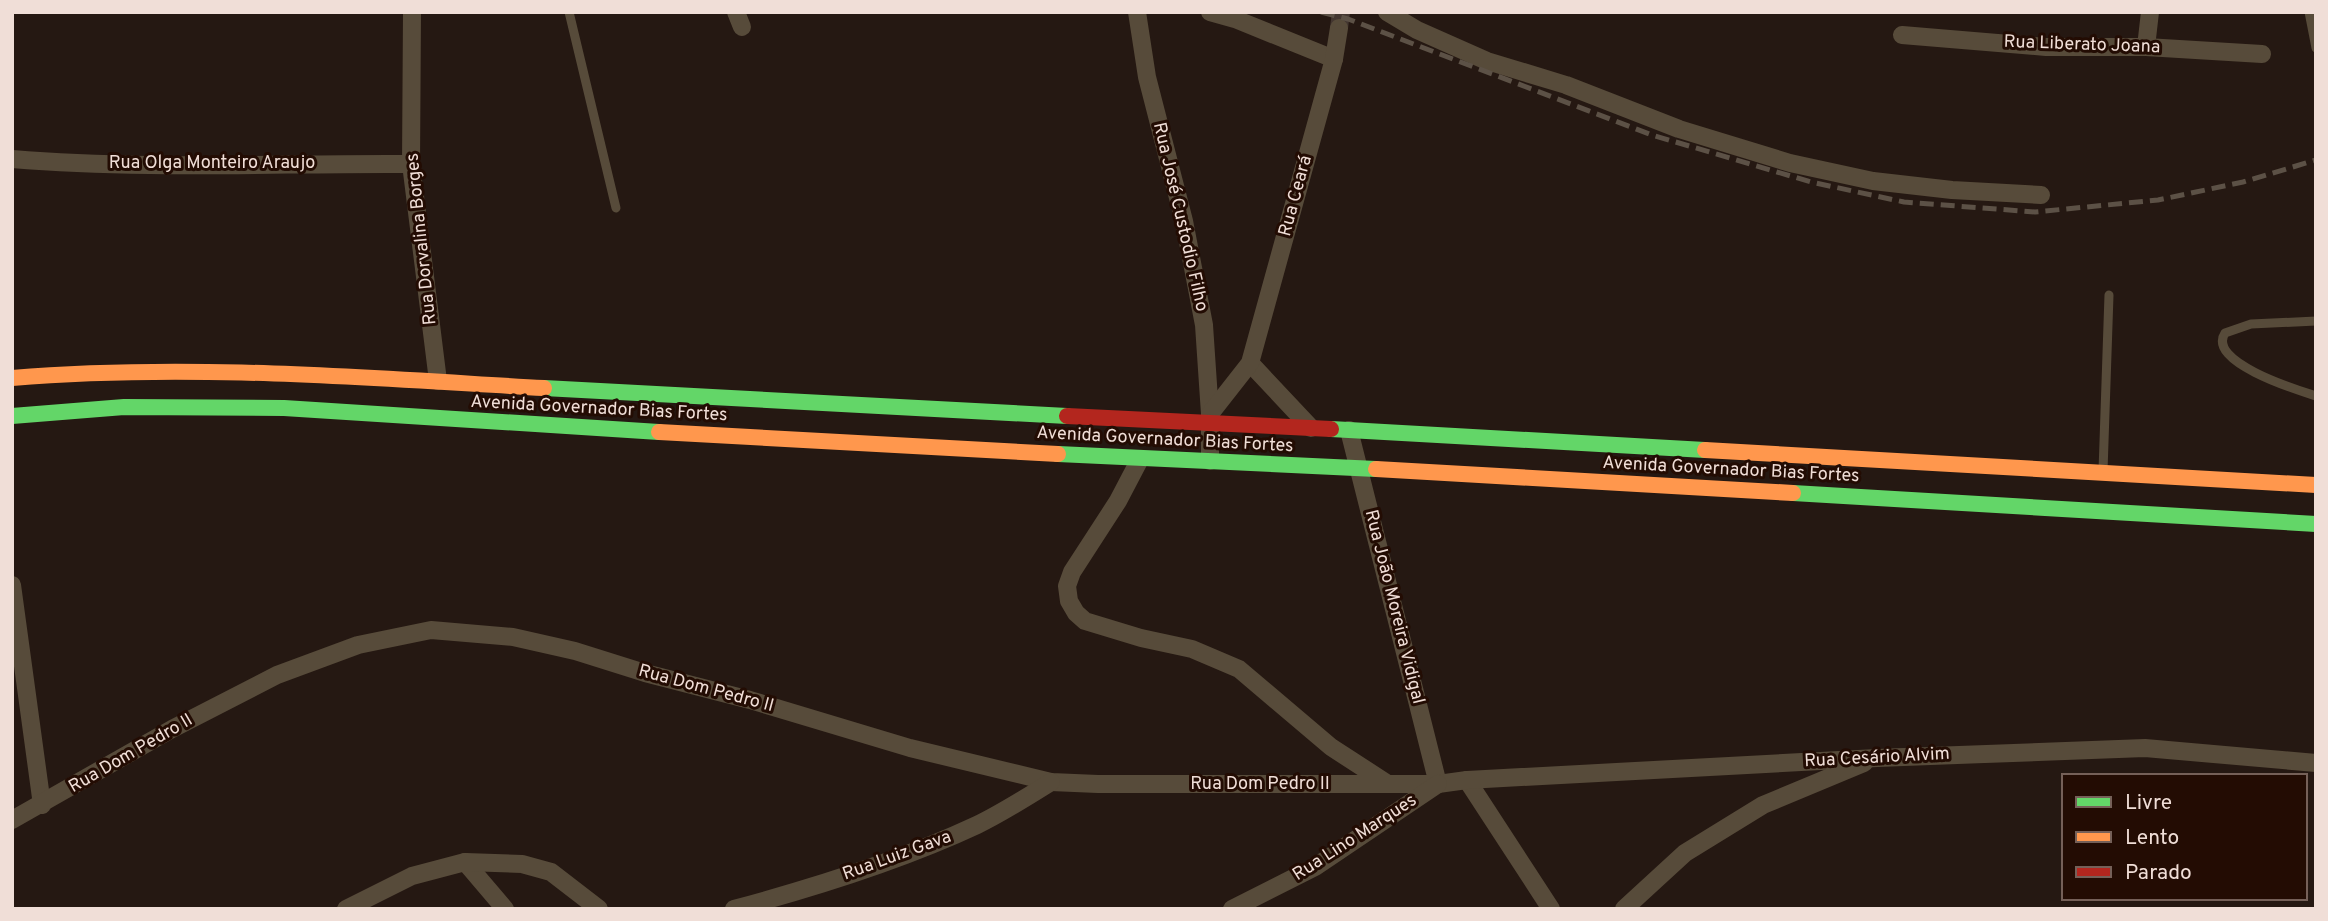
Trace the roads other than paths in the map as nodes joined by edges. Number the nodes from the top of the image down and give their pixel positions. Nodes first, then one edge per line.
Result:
1 (412, 12) edge
2 (569, 12) edge
3 (1137, 12) edge
4 (1210, 12) edge
5 (1387, 12) edge
6 (2150, 12) edge
7 (2309, 12) edge
8 (1339, 29) tunnel mouth
9 (1902, 36) dead end
10 (2146, 47) junction
11 (2316, 48) edge
12 (2262, 54) dead end
13 (1334, 60) junction
14 (12, 159) edge
15 (411, 164) junction
16 (2040, 195) dead end
17 (616, 208) dead end
18 (2109, 295) dead end
19 (2316, 321) edge
20 (1250, 363) junction
21 (12, 378) edge
22 (438, 381) junction
23 (2316, 396) edge
24 (490, 404) junction
25 (12, 416) edge
26 (1210, 419) junction
27 (916, 427) junction
28 (1311, 428) junction
29 (1349, 430) junction
30 (1139, 459) junction
31 (1210, 461) junction
32 (1359, 468) junction
33 (2103, 473) junction
34 (1793, 474) junction
35 (2316, 485) edge
36 (2084, 490) junction
37 (2316, 524) edge
38 (12, 585) edge
39 (15, 625) edge
40 (1877, 758) junction
41 (2316, 763) edge
42 (1467, 780) junction
43 (1051, 782) junction
44 (1388, 784) junction
45 (1438, 784) junction
46 (42, 805) junction
47 (12, 820) edge
48 (464, 862) junction
49 (346, 909) edge
50 (505, 909) edge
51 (600, 909) edge
52 (734, 909) edge
53 (1232, 909) edge
54 (1551, 909) edge
55 (1624, 909) edge

1 - 15 street, Rua Dorvalina Borges
2 - 17 lane
3 - 26 street, Rua José Custodio Filho
4 - 13 street
5 - 16 street
6 - 10 street
7 - 11 lane
8 - 13 street, Rua Ceará
9 - 10 street, Rua Liberato Joana
10 - 12 street, Rua Liberato Joana
13 - 20 street, Rua Ceará
14 - 15 street, Rua Olga Monteiro Araujo
15 - 22 street, Rua Dorvalina Borges
18 - 33 lane
19 - 23 lane
20 - 26 street, Rua Ceará
20 - 28 street
21 - 22 main road, Avenida Governador Bias Fortes
22 - 24 main road, Avenida Governador Bias Fortes
24 - 25 main road, Avenida Governador Bias Fortes
24 - 27 main road, Avenida Governador Bias Fortes
24 - 27 main road, Avenida Governador Bias Fortes
26 - 27 main road, Avenida Governador Bias Fortes
26 - 28 main road, Avenida Governador Bias Fortes
26 - 31 street
27 - 30 main road, Avenida Governador Bias Fortes
28 - 29 main road, Avenida Governador Bias Fortes
29 - 32 street, Rua João Moreira Vidigal
29 - 34 main road, Avenida Governador Bias Fortes
30 - 31 main road, Avenida Governador Bias Fortes
30 - 44 street
31 - 32 main road, Avenida Governador Bias Fortes
32 - 34 main road, Avenida Governador Bias Fortes
32 - 45 street, Rua João Moreira Vidigal
33 - 35 main road, Avenida Governador Bias Fortes
33 - 36 main road, Avenida Governador Bias Fortes
34 - 36 main road, Avenida Governador Bias Fortes
34 - 36 main road, Avenida Governador Bias Fortes
36 - 37 main road, Avenida Governador Bias Fortes
38 - 39 street
39 - 46 street
40 - 41 street, Rua Cesário Alvim
40 - 42 street, Rua Cesário Alvim
40 - 55 street
42 - 45 street, Rua Cesário Alvim
42 - 54 street
43 - 44 street, Rua Dom Pedro II
43 - 46 street, Rua Dom Pedro II
43 - 52 street, Rua Luiz Gava
44 - 45 street, Rua Dom Pedro II
45 - 53 street, Rua Lino Marques
46 - 47 street, Rua Dom Pedro II
48 - 49 street
48 - 50 street
48 - 51 street

